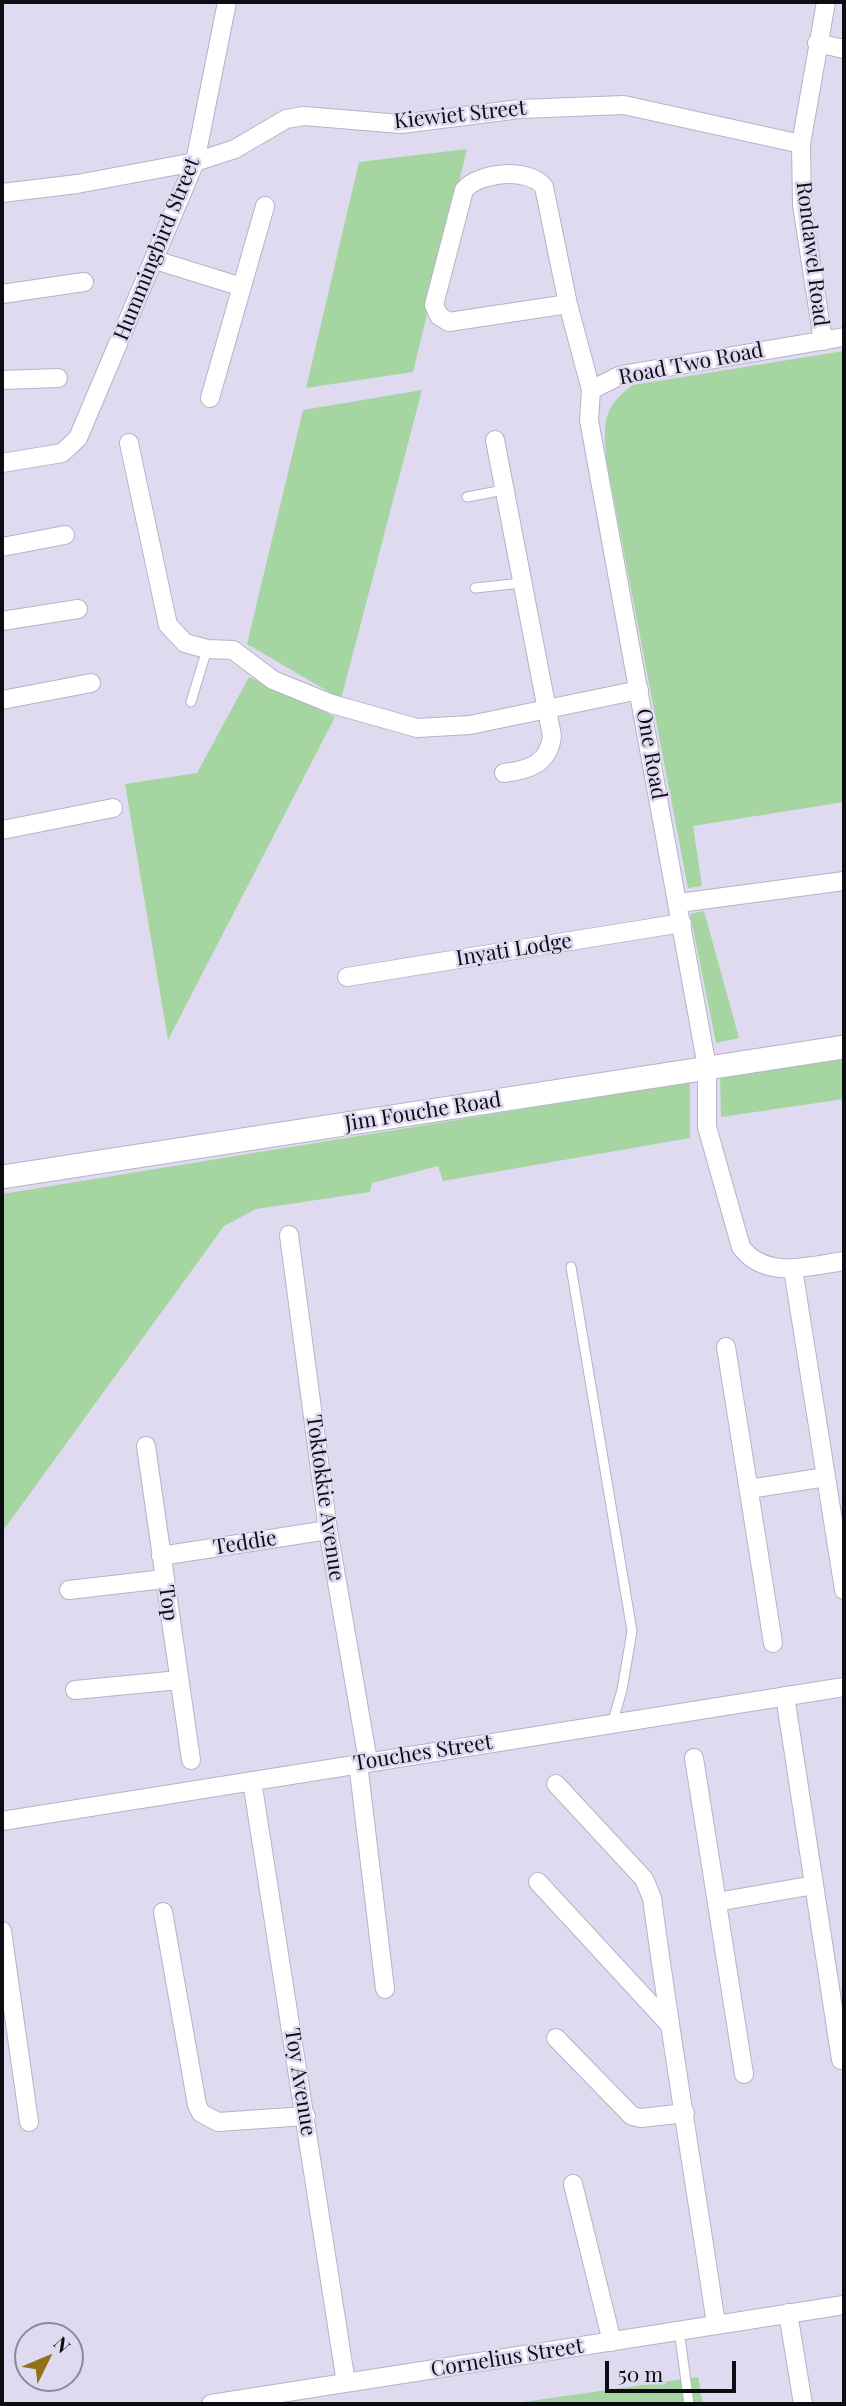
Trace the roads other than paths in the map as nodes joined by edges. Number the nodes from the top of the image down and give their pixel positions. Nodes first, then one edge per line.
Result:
1 (227, 2) edge
2 (826, 2) edge
3 (817, 43) junction
4 (844, 49) edge
5 (801, 144) junction
6 (195, 162) junction
7 (2, 193) edge
8 (265, 206) dead end
9 (155, 260) junction
10 (84, 282) dead end
11 (242, 287) junction
12 (2, 293) edge
13 (568, 304) junction
14 (844, 337) edge
15 (823, 341) junction
16 (58, 378) dead end
17 (2, 380) edge
18 (591, 390) junction
19 (210, 398) dead end
20 (495, 440) dead end
21 (592, 441) joint
22 (129, 443) dead end
23 (2, 463) edge
24 (504, 490) junction
25 (467, 496) dead end
26 (65, 535) dead end
27 (2, 547) edge
28 (522, 583) junction
29 (475, 588) dead end
30 (78, 609) dead end
31 (2, 621) edge
32 (207, 649) junction
33 (91, 683) dead end
34 (639, 690) junction
35 (2, 699) edge
36 (191, 702) dead end
37 (545, 710) junction
38 (504, 773) dead end
39 (113, 808) dead end
40 (2, 830) edge
41 (844, 881) edge
42 (679, 903) junction
43 (682, 923) junction
44 (347, 977) dead end
45 (844, 1047) edge
46 (707, 1067) junction
47 (2, 1177) edge
48 (289, 1235) dead end
49 (844, 1261) edge
50 (571, 1267) dead end
51 (793, 1269) junction
52 (726, 1347) dead end
53 (146, 1446) dead end
54 (826, 1477) junction
55 (749, 1489) junction
56 (328, 1530) junction
57 (161, 1556) junction
58 (164, 1579) junction
59 (69, 1590) dead end
60 (844, 1590) edge
61 (774, 1643) dead end
62 (179, 1680) junction
63 (844, 1687) edge
64 (75, 1690) dead end
65 (785, 1696) junction
66 (612, 1724) junction
67 (694, 1758) dead end
68 (191, 1760) dead end
69 (363, 1762) junction
70 (252, 1781) junction
71 (556, 1784) dead end
72 (2, 1822) edge
73 (538, 1882) dead end
74 (814, 1885) junction
75 (717, 1902) junction
76 (163, 1912) dead end
77 (2, 1931) edge
78 (385, 1989) dead end
79 (668, 2023) junction
80 (556, 2038) dead end
81 (10, 2056) edge
82 (841, 2060) dead end
83 (744, 2074) dead end
84 (685, 2113) junction
85 (306, 2116) junction
86 (29, 2122) dead end
87 (573, 2184) dead end
88 (844, 2305) edge
89 (788, 2314) junction
90 (716, 2324) junction
91 (679, 2330) junction
92 (612, 2342) junction
93 (346, 2383) junction
94 (211, 2404) edge
95 (690, 2404) edge
96 (803, 2404) edge

1 - 6 street, Hummingbird Street
2 - 3 street, Rondawel Road
3 - 4 street
3 - 5 street, Rondawel Road
5 - 6 street, Kiewiet Street
5 - 15 street, Rondawel Road
6 - 7 street, Kiewiet Street
6 - 9 street, Hummingbird Street
8 - 11 street
9 - 11 street
9 - 23 street, Hummingbird Street
10 - 12 street
11 - 19 street
13 - 13 street
13 - 18 street
14 - 15 street, Road Two Road
15 - 18 street, Road Two Road
16 - 17 street
18 - 21 street, Road Two Road
20 - 24 street
21 - 34 street, One Road
22 - 32 street
24 - 25 lane
24 - 28 street
26 - 27 street
28 - 29 lane
28 - 37 street
30 - 31 street
32 - 36 lane
32 - 37 street
33 - 35 street
34 - 37 street
34 - 42 street, One Road
37 - 38 street
39 - 40 street
41 - 42 street
42 - 43 street, One Road
43 - 44 street, Inyati Lodge
43 - 46 street, One Road
45 - 46 street, Jim Fouche Road
46 - 47 street, Jim Fouche Road
46 - 51 street, One Road
48 - 56 street, Toktokkie Avenue
49 - 51 street, One Road
50 - 66 lane
51 - 54 street
52 - 55 street
53 - 57 street, Top
54 - 55 street
54 - 60 street
55 - 61 street
56 - 57 street, Teddie
56 - 69 street, Toktokkie Avenue
57 - 58 street, Top
58 - 59 street
58 - 62 street, Top
62 - 64 street
62 - 68 street, Top
63 - 65 street, Touches Street
65 - 66 street, Touches Street
65 - 74 street
66 - 69 street, Touches Street
67 - 75 street
69 - 70 street, Touches Street
69 - 78 street, Toktokkie Avenue
70 - 72 street, Touches Street
70 - 85 street, Toy Avenue
71 - 79 street
73 - 79 street
74 - 75 street
74 - 82 street
75 - 83 street
76 - 85 street
77 - 81 street
79 - 84 street
80 - 84 street
81 - 86 street
84 - 90 street
85 - 93 street, Toy Avenue
87 - 92 street
88 - 89 street, Cornelius Street
89 - 90 street, Cornelius Street
89 - 96 street
90 - 91 street, Cornelius Street
91 - 92 street, Cornelius Street
91 - 95 lane
92 - 93 street, Cornelius Street
93 - 94 street, Cornelius Street

